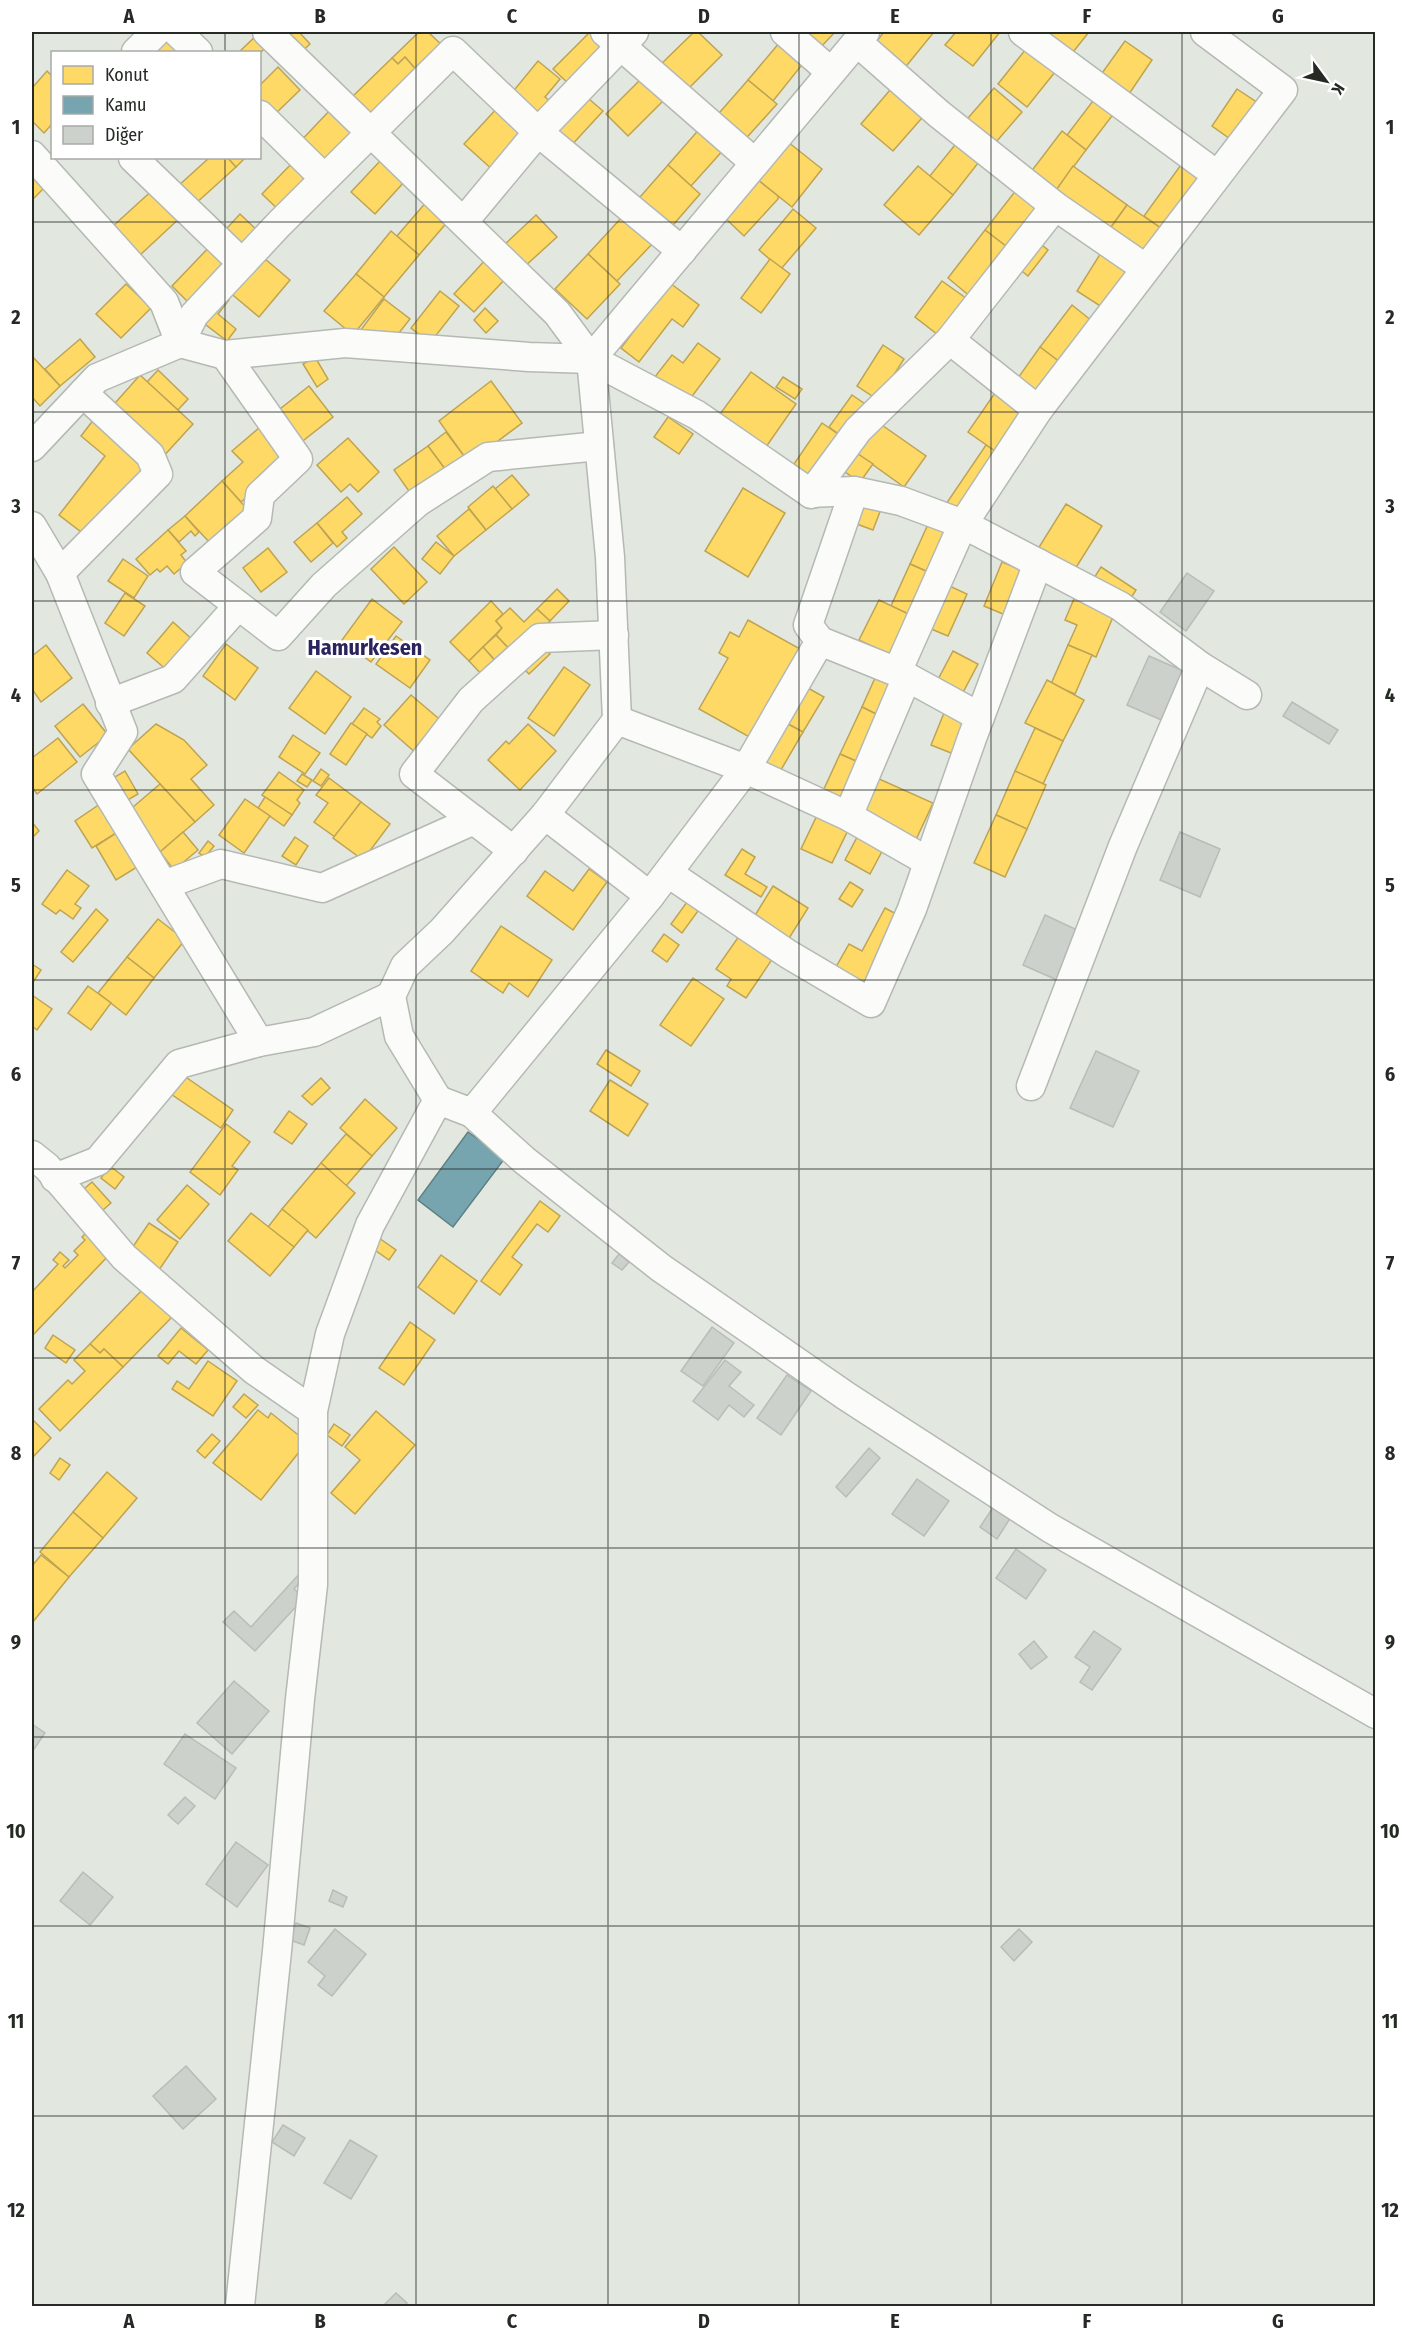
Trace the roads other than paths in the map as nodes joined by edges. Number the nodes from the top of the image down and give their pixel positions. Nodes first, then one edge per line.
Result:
1 (156, 32) edge
2 (177, 32) edge
3 (267, 32) edge
4 (785, 32) edge
5 (1023, 32) edge
6 (1205, 32) edge
7 (620, 36) edge
8 (861, 37) edge
9 (137, 51) edge
10 (197, 51) edge
11 (831, 72) junction
12 (261, 116) edge
13 (371, 131) junction
14 (538, 132) junction
15 (40, 153) edge
16 (134, 159) edge
17 (755, 163) junction
18 (1217, 175) junction
19 (324, 178) junction
20 (1055, 206) junction
21 (464, 221) junction
22 (682, 251) junction
23 (242, 263) junction
24 (1145, 268) junction
25 (950, 340) junction
26 (180, 343) junction
27 (225, 355) junction
28 (591, 359) junction
29 (83, 393) junction
30 (1038, 410) junction
31 (599, 446) junction
32 (32, 447) edge
33 (854, 491) junction
34 (811, 494) junction
35 (963, 524) junction
36 (32, 526) edge
37 (1038, 563) junction
38 (60, 573) junction
39 (238, 606) junction
40 (614, 635) junction
41 (820, 641) junction
42 (1200, 666) junction
43 (902, 674) junction
44 (1247, 695) dead end
45 (110, 703) junction
46 (980, 717) junction
47 (617, 720) junction
48 (746, 769) junction
49 (545, 815) junction
50 (848, 816) junction
51 (474, 820) junction
52 (514, 851) junction
53 (927, 861) junction
54 (668, 873) junction
55 (164, 885) junction
56 (650, 896) junction
57 (391, 996) junction
58 (259, 1042) junction
59 (1031, 1086) dead end
60 (438, 1100) junction
61 (472, 1113) junction
62 (32, 1155) edge
63 (56, 1178) junction
64 (313, 1411) junction
65 (1376, 1714) edge
66 (240, 2307) edge

1 - 9 street
2 - 10 street
3 - 13 street
4 - 11 street
5 - 18 street
6 - 18 street
7 - 14 street
7 - 17 street
8 - 11 street
8 - 20 street
11 - 17 street
12 - 19 street
13 - 14 street
13 - 19 street
13 - 21 street
14 - 21 street
14 - 22 street
15 - 26 street
16 - 23 street
17 - 22 street
18 - 24 street
19 - 23 street
20 - 24 street
20 - 25 street
21 - 28 street
22 - 28 street
23 - 26 street
24 - 30 street
25 - 30 street
25 - 34 street
26 - 27 street
26 - 29 street
27 - 28 street
27 - 39 street
28 - 31 street
28 - 34 street
29 - 32 street
29 - 38 street
30 - 35 street
31 - 39 street
31 - 40 street
33 - 34 street
33 - 35 street
33 - 41 street
35 - 37 street
35 - 43 street
36 - 38 street
37 - 42 street
37 - 46 street
38 - 45 street
39 - 45 street
40 - 47 street
40 - 51 street
41 - 43 street
41 - 48 street
42 - 44 street
42 - 59 street
43 - 46 street
43 - 50 street
45 - 55 street
46 - 53 street
47 - 48 street
47 - 49 street
48 - 50 street
48 - 54 street
49 - 52 street
49 - 56 street
50 - 53 street
51 - 52 street
51 - 55 street
52 - 57 street
53 - 54 street
54 - 56 street
55 - 58 street
56 - 61 street
57 - 58 street
57 - 60 street
58 - 63 street
60 - 61 street
60 - 64 street
61 - 65 street
62 - 63 street
63 - 64 street
64 - 66 street

